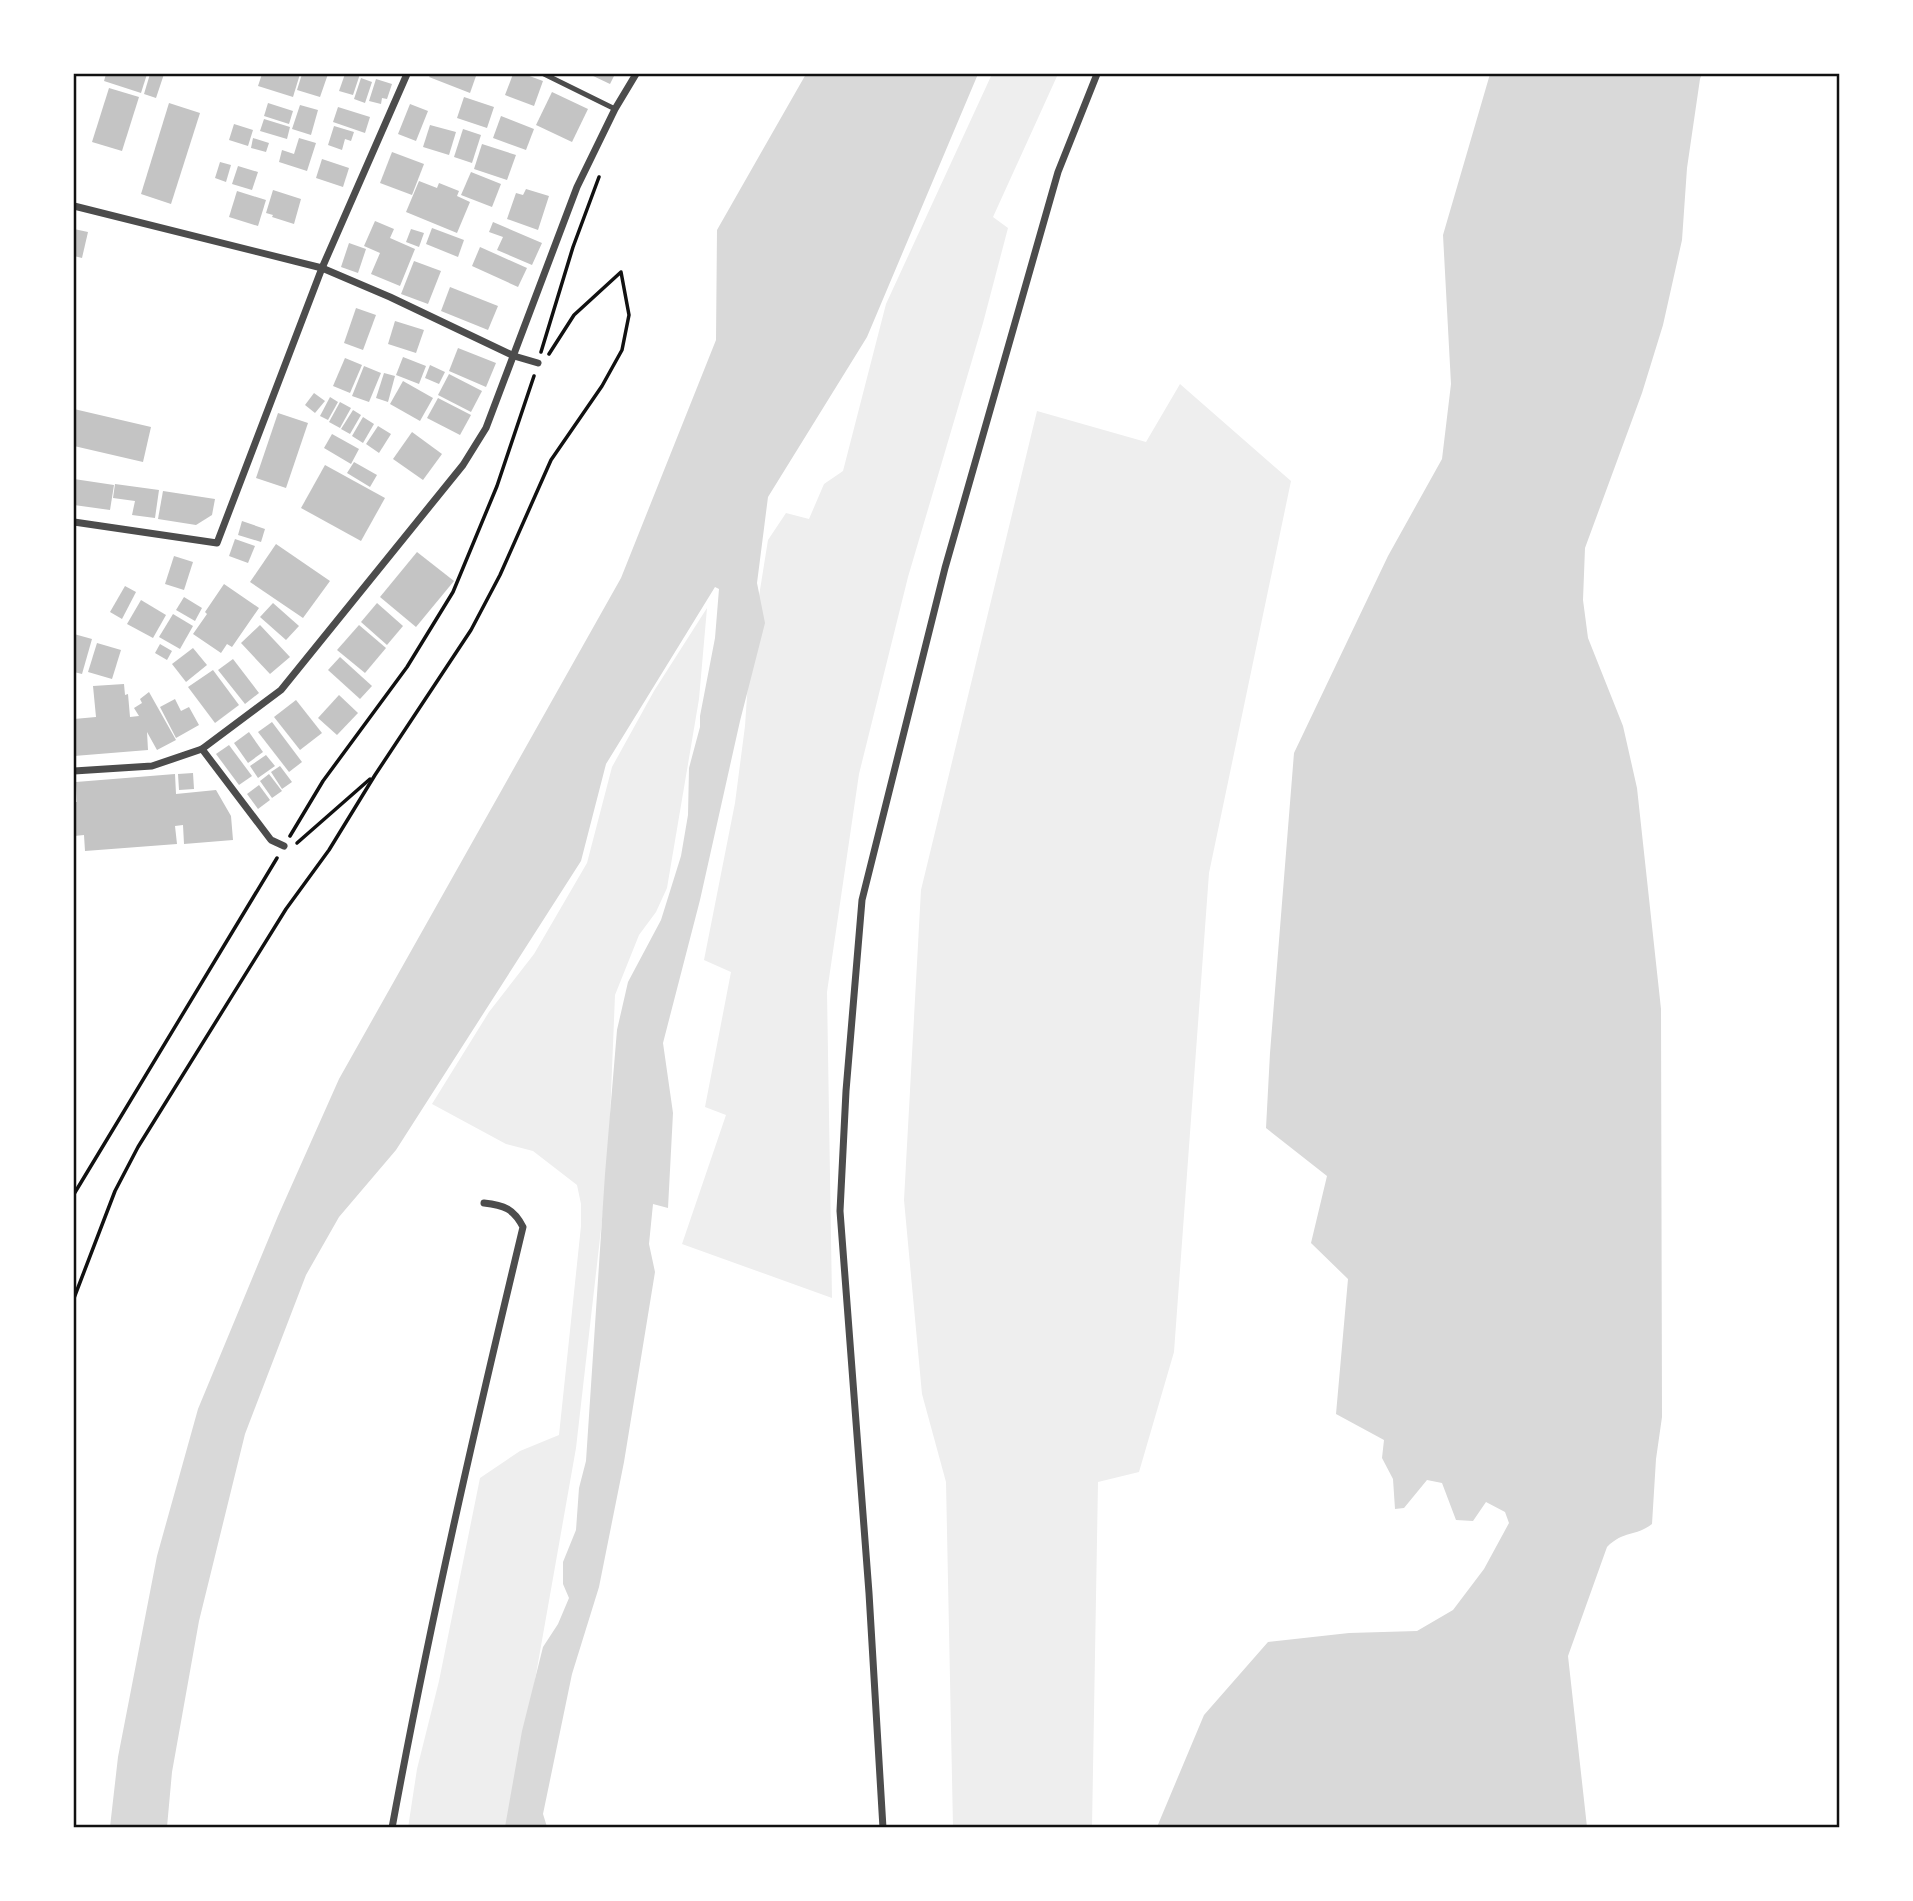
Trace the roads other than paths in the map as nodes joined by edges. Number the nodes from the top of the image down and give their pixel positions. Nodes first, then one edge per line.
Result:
1 (405, 74) edge
2 (544, 74) edge
3 (636, 74) edge
4 (1097, 74) edge
5 (615, 109) junction
6 (74, 206) edge
7 (323, 268) junction
8 (514, 356) junction
9 (538, 363) road end
10 (74, 522) edge
11 (202, 749) junction
12 (74, 771) edge
13 (284, 846) road end
14 (484, 1203) dead end
15 (392, 1828) edge
16 (883, 1828) edge

1 - 7 street
2 - 5 lane
3 - 5 street
4 - 16 street
5 - 8 street
6 - 7 street
7 - 8 street
7 - 10 street
8 - 9 street
8 - 11 street
11 - 12 street
11 - 13 street
14 - 15 street

